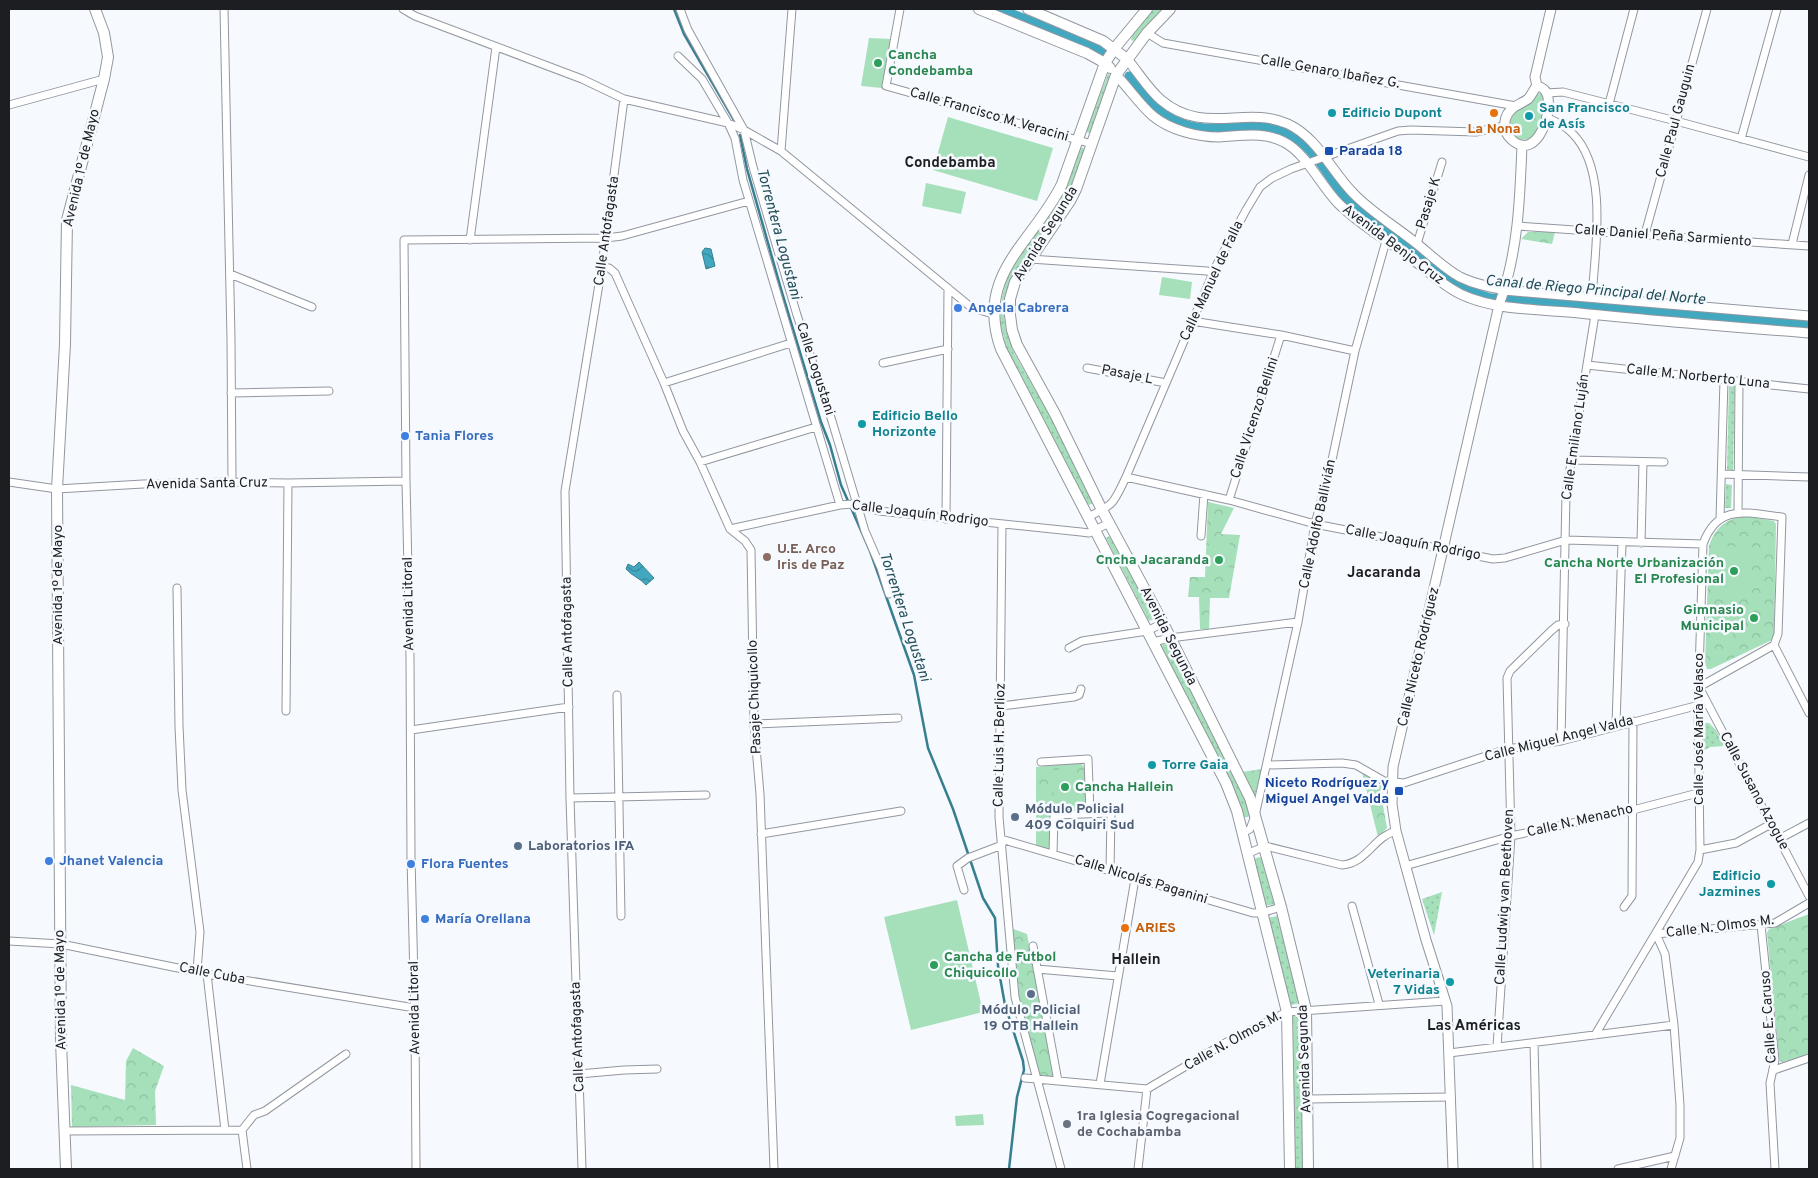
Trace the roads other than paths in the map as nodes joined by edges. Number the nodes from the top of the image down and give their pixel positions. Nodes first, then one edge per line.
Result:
1 (95, 9) edge
2 (224, 9) edge
3 (403, 9) edge
4 (680, 9) edge
5 (792, 9) edge
6 (900, 9) edge
7 (980, 9) edge
8 (1028, 9) edge
9 (1147, 9) edge
10 (1170, 9) edge
11 (1551, 9) edge
12 (1634, 9) edge
13 (1707, 9) edge
14 (1777, 9) edge
15 (1147, 33) junction
16 (496, 47) junction
17 (1114, 49) junction
18 (678, 56) dead end
19 (1127, 60) junction
20 (1105, 63) junction
21 (1116, 75) junction
22 (104, 80) junction
23 (1537, 86) junction
24 (1547, 93) junction
25 (624, 99) junction
26 (1609, 104) junction
27 (9, 105) edge
28 (1516, 106) junction
29 (1546, 117) junction
30 (1676, 120) junction
31 (728, 123) junction
32 (1504, 126) junction
33 (744, 130) junction
34 (1741, 139) junction
35 (1078, 140) junction
36 (1092, 144) junction
37 (1522, 145) junction
38 (782, 152) junction
39 (1809, 157) edge
40 (1324, 159) junction
41 (1442, 162) dead end
42 (1310, 164) junction
43 (1809, 175) edge
44 (750, 201) junction
45 (1517, 226) junction
46 (1596, 231) junction
47 (1645, 234) junction
48 (606, 238) junction
49 (470, 240) junction
50 (1386, 240) junction
51 (1417, 244) junction
52 (1792, 244) junction
53 (1809, 246) edge
54 (1030, 259) junction
55 (602, 266) junction
56 (230, 274) junction
57 (1212, 274) junction
58 (948, 288) junction
59 (1503, 291) junction
60 (1592, 297) junction
61 (1499, 305) junction
62 (312, 307) dead end
63 (993, 314) junction
64 (1595, 315) junction
65 (1809, 316) edge
66 (1192, 321) junction
67 (1809, 332) edge
68 (1281, 335) junction
69 (791, 343) junction
70 (948, 349) junction
71 (1355, 351) junction
72 (883, 363) dead end
73 (1587, 365) junction
74 (1087, 368) dead end
75 (1724, 380) junction
76 (1739, 381) junction
77 (664, 383) junction
78 (1166, 383) junction
79 (1809, 389) edge
80 (329, 391) dead end
81 (231, 393) junction
82 (816, 427) junction
83 (1572, 460) junction
84 (700, 462) junction
85 (1643, 462) junction
86 (1664, 462) dead end
87 (1722, 474) junction
88 (1738, 474) junction
89 (1809, 477) edge
90 (1126, 478) junction
91 (406, 481) junction
92 (9, 482) edge
93 (232, 482) junction
94 (288, 483) junction
95 (58, 489) junction
96 (1204, 494) junction
97 (1229, 500) junction
98 (849, 505) junction
99 (1102, 510) junction
100 (1738, 512) junction
101 (1088, 517) junction
102 (946, 519) junction
103 (1720, 519) junction
104 (1109, 523) junction
105 (1315, 524) junction
106 (1002, 525) junction
107 (730, 529) junction
108 (1095, 530) junction
109 (1201, 536) dead end
110 (1566, 540) junction
111 (1622, 543) junction
112 (1641, 543) junction
113 (1703, 544) junction
114 (1444, 549) junction
115 (177, 588) dead end
116 (889, 594) dead end
117 (1298, 622) junction
118 (1163, 623) junction
119 (1565, 624) junction
120 (1147, 631) junction
121 (1170, 638) junction
122 (1152, 642) junction
123 (1774, 645) junction
124 (1069, 648) dead end
125 (1698, 687) junction
126 (1082, 689) dead end
127 (617, 695) dead end
128 (1707, 702) junction
129 (1698, 705) junction
130 (1001, 706) junction
131 (569, 707) junction
132 (286, 711) dead end
133 (1809, 713) edge
134 (898, 718) dead end
135 (1632, 721) junction
136 (754, 724) junction
137 (1616, 725) junction
138 (412, 730) junction
139 (1561, 741) junction
140 (1507, 749) junction
141 (1041, 762) dead end
142 (1267, 765) junction
143 (1392, 782) junction
144 (1698, 793) junction
145 (706, 795) dead end
146 (619, 797) junction
147 (570, 798) junction
148 (1633, 810) junction
149 (901, 811) dead end
150 (1090, 813) junction
151 (1255, 816) junction
152 (1809, 823) edge
153 (1771, 824) junction
154 (1396, 831) junction
155 (1242, 833) junction
156 (761, 834) junction
157 (1511, 836) junction
158 (1779, 839) junction
159 (1001, 842) junction
160 (1265, 846) junction
161 (1700, 850) junction
162 (1053, 854) junction
163 (1247, 854) junction
164 (1405, 866) junction
165 (1110, 870) junction
166 (1135, 879) junction
167 (964, 890) dead end
168 (1809, 896) edge
169 (1809, 902) edge
170 (1352, 906) dead end
171 (1281, 907) junction
172 (1624, 907) dead end
173 (1261, 913) junction
174 (621, 916) dead end
175 (1761, 925) junction
176 (1656, 934) junction
177 (9, 941) edge
178 (61, 944) junction
179 (1033, 946) dead end
180 (1037, 969) junction
181 (197, 971) junction
182 (207, 974) junction
183 (1118, 976) junction
184 (1445, 1001) junction
185 (1379, 1004) junction
186 (415, 1008) junction
187 (1306, 1010) junction
188 (1287, 1012) junction
189 (1674, 1025) junction
190 (1595, 1035) junction
191 (1534, 1043) junction
192 (1497, 1047) junction
193 (1449, 1053) junction
194 (346, 1054) dead end
195 (1809, 1058) edge
196 (657, 1069) dead end
197 (1774, 1070) junction
198 (579, 1074) junction
199 (1025, 1078) dead end
200 (1038, 1079) junction
201 (1058, 1081) junction
202 (1100, 1084) junction
203 (1147, 1089) junction
204 (1451, 1097) junction
205 (1308, 1099) junction
206 (225, 1130) junction
207 (242, 1130) junction
208 (64, 1131) junction
209 (1675, 1156) junction
210 (66, 1169) edge
211 (247, 1169) edge
212 (416, 1169) edge
213 (582, 1169) edge
214 (774, 1169) edge
215 (1061, 1169) edge
216 (1138, 1169) edge
217 (1290, 1169) edge
218 (1308, 1169) edge
219 (1453, 1169) edge
220 (1537, 1169) edge
221 (1618, 1169) edge
222 (1671, 1169) edge
223 (1775, 1169) edge

1 - 22 main road, Avenida 1º de Mayo
2 - 56 street
3 - 16 street
4 - 33 street, Calle Logustani
5 - 38 street
6 - 35 street, Calle Francisco M. Veracini
7 - 20 main road, Avenida Benjo Cruz
8 - 17 main road, Avenida Benjo Cruz
9 - 17 main road, Avenida Segunda
10 - 15 main road, Avenida Segunda
11 - 23 street
12 - 26 street
13 - 30 street, Calle Paul Gauguin
14 - 34 street
15 - 19 main road, Avenida Segunda
15 - 28 street, Calle Genaro Ibañez G.
16 - 25 street
16 - 49 street
17 - 19 main road, Avenida Benjo Cruz
17 - 20 main road, Avenida Segunda
18 - 31 street, Calle Logustani
19 - 21 main road, Avenida Segunda
19 - 40 street, Avenida Benjo Cruz
20 - 21 main road, Avenida Benjo Cruz
20 - 35 main road, Avenida Segunda
21 - 36 main road, Avenida Segunda
21 - 42 street, Avenida Benjo Cruz
22 - 27 street
22 - 95 main road, Avenida 1º de Mayo
23 - 24 street
23 - 28 street
24 - 26 street
24 - 29 street
25 - 31 street
25 - 48 street, Calle Antofagasta
26 - 30 street
28 - 32 street
29 - 37 street
29 - 46 street
30 - 34 street
30 - 47 street, Calle Paul Gauguin
31 - 33 street
31 - 44 street, Calle Logustani
32 - 37 street
32 - 40 street, Calle Manuel de Falla
33 - 38 street
33 - 98 street, Calle Logustani
34 - 39 street
35 - 36 street, Calle Francisco M. Veracini
35 - 63 main road, Avenida Segunda
36 - 54 main road, Avenida Segunda
37 - 45 street, Calle Niceto Rodríguez
38 - 58 street
40 - 42 street, Calle Manuel de Falla
40 - 51 street, Avenida Benjo Cruz
41 - 51 street, Pasaje K
42 - 50 street, Avenida Benjo Cruz
42 - 57 street, Calle Manuel de Falla
43 - 52 street
44 - 48 street, Avenida Litoral
44 - 69 street, Calle Logustani
45 - 46 street, Calle Daniel Peña Sarmiento
45 - 59 street, Calle Niceto Rodríguez
46 - 47 street, Calle Daniel Peña Sarmiento
46 - 60 street
47 - 52 street, Calle Daniel Peña Sarmiento
48 - 49 street, Avenida Litoral
48 - 55 street, Calle Antofagasta
49 - 91 street, Avenida Litoral
50 - 61 street, Avenida Benjo Cruz
50 - 71 street, Calle Adolfo Ballivián
51 - 59 street, Avenida Benjo Cruz
52 - 53 street, Calle Daniel Peña Sarmiento
54 - 57 street
54 - 99 main road, Avenida Segunda
55 - 77 street, Pasaje Chiquicollo
55 - 131 street, Calle Antofagasta
56 - 62 street
56 - 81 street
57 - 66 street, Calle Manuel de Falla
58 - 63 street
58 - 70 street
59 - 60 street, Avenida Benjo Cruz
59 - 61 street, Calle Niceto Rodríguez
60 - 65 street, Avenida Benjo Cruz
61 - 64 street, Avenida Benjo Cruz
61 - 114 street, Calle Niceto Rodríguez
63 - 101 main road, Avenida Segunda
64 - 67 street, Avenida Benjo Cruz
64 - 73 street, Calle Emiliano Luján
66 - 68 street
66 - 78 street, Calle Manuel de Falla
68 - 71 street
68 - 97 street, Calle Vicenzo Bellini
69 - 77 street
69 - 82 street, Calle Logustani
70 - 72 street
70 - 102 street
71 - 105 street, Calle Adolfo Ballivián
73 - 75 street, Calle M. Norberto Luna
73 - 83 street, Calle Emiliano Luján
74 - 78 street, Pasaje L
75 - 76 street, Calle M. Norberto Luna
75 - 87 street
76 - 79 street, Calle M. Norberto Luna
76 - 88 street
77 - 84 street, Pasaje Chiquicollo
78 - 90 street, Calle Manuel de Falla
80 - 81 street
81 - 93 street
82 - 84 street
82 - 98 street, Calle Logustani
83 - 85 street
83 - 110 street, Calle Emiliano Luján
84 - 107 street, Pasaje Chiquicollo
85 - 86 street
85 - 112 street
87 - 88 street
87 - 103 street
88 - 89 street
88 - 100 street
90 - 96 street, Calle Joaquín Rodrigo
90 - 99 street, Calle Manuel de Falla
91 - 94 street, Avenida Santa Cruz
91 - 138 street, Avenida Litoral
92 - 95 street, Avenida Santa Cruz
93 - 94 street, Avenida Santa Cruz
93 - 95 street, Avenida Santa Cruz
94 - 132 street
95 - 178 main road, Avenida 1º de Mayo
96 - 97 street, Calle Joaquín Rodrigo
96 - 109 street
97 - 105 street, Calle Joaquín Rodrigo
98 - 102 street, Calle Joaquín Rodrigo
98 - 107 street, Calle Joaquín Rodrigo
98 - 116 street, Calle Logustani
99 - 101 street, Calle Manuel de Falla
99 - 104 main road, Avenida Segunda
100 - 103 street
100 - 123 street
101 - 108 main road, Avenida Segunda
102 - 106 street, Calle Joaquín Rodrigo
103 - 113 street
104 - 108 street, Calle Joaquín Rodrigo
104 - 118 main road, Avenida Segunda
105 - 114 street, Calle Joaquín Rodrigo
105 - 117 street, Calle Adolfo Ballivián
106 - 108 street, Calle Joaquín Rodrigo
106 - 130 street, Calle Luis H. Berlioz
107 - 136 street, Pasaje Chiquicollo
108 - 120 main road, Avenida Segunda
110 - 111 street, Calle Joaquín Rodrigo
110 - 114 street, Calle Joaquín Rodrigo
110 - 119 street, Calle Emiliano Luján
111 - 112 street, Calle Joaquín Rodrigo
111 - 137 street
112 - 113 street, Calle Joaquín Rodrigo
113 - 125 street, Calle José María Velasco
114 - 143 street, Calle Niceto Rodríguez
115 - 181 street
117 - 121 street
117 - 142 street, Calle Adolfo Ballivián
118 - 120 street
118 - 121 main road, Avenida Segunda
119 - 139 street, Calle Emiliano Luján
119 - 140 street, Calle Ludwig van Beethoven
120 - 122 main road, Avenida Segunda
120 - 124 street
121 - 122 street
121 - 151 main road, Avenida Segunda
122 - 155 main road, Avenida Segunda
123 - 125 street
123 - 133 street
125 - 128 street, Calle Susano Azogue
125 - 129 street, Calle José María Velasco
126 - 130 street
127 - 146 street
128 - 129 street, Calle Miguel Angel Valda
128 - 153 street, Calle Susano Azogue
129 - 135 street, Calle Miguel Angel Valda
129 - 144 street, Calle José María Velasco
130 - 159 street, Calle Luis H. Berlioz
131 - 138 street
131 - 147 street, Calle Antofagasta
134 - 136 street
135 - 137 street, Calle Miguel Angel Valda
135 - 148 street
136 - 156 street, Pasaje Chiquicollo
137 - 139 street, Calle Miguel Angel Valda
138 - 186 street, Avenida Litoral
139 - 140 street, Calle Miguel Angel Valda
140 - 143 street, Calle Miguel Angel Valda
140 - 157 street, Calle Ludwig van Beethoven
141 - 150 street
142 - 143 street, Calle Miguel Angel Valda
142 - 151 street, Calle Adolfo Ballivián
143 - 154 street, Calle Niceto Rodríguez
144 - 148 street, Calle N. Menacho
144 - 161 street, Calle José María Velasco
145 - 146 street
146 - 147 street
146 - 174 street
147 - 198 street, Calle Antofagasta
148 - 157 street, Calle N. Menacho
148 - 172 street
149 - 156 street
150 - 162 street
150 - 165 street
151 - 155 street, Calle Adolfo Ballivián
151 - 160 main road, Avenida Segunda
152 - 158 street
153 - 158 street, Calle Susano Azogue
153 - 161 street
154 - 160 street
154 - 164 street, Calle Niceto Rodríguez
155 - 163 main road, Avenida Segunda
156 - 214 street, Pasaje Chiquicollo
157 - 164 street, Calle N. Menacho
157 - 192 street, Calle Ludwig van Beethoven
158 - 168 street, Calle Susano Azogue
159 - 162 street, Calle Nicolás Paganini
159 - 167 street
159 - 200 street, Calle Luis H. Berlioz
160 - 163 street
160 - 171 main road, Avenida Segunda
161 - 176 street, Calle José María Velasco
162 - 165 street, Calle Nicolás Paganini
163 - 173 main road, Avenida Segunda
164 - 184 street, Calle Niceto Rodríguez
165 - 166 street, Calle Nicolás Paganini
166 - 173 street, Calle Nicolás Paganini
166 - 183 street
169 - 175 street, Calle N. Olmos M.
170 - 185 street
171 - 173 street, Calle Nicolás Paganini
171 - 187 main road, Avenida Segunda
173 - 188 main road, Avenida Segunda
175 - 176 street, Calle N. Olmos M.
175 - 197 street, Calle E. Caruso
176 - 189 street
176 - 190 street, Calle José María Velasco
177 - 178 street, Calle Cuba
178 - 181 street, Calle Cuba
178 - 208 main road, Avenida 1º de Mayo
179 - 180 street
180 - 183 street
180 - 201 street
181 - 182 street, Calle Cuba
182 - 186 street, Calle Cuba
182 - 206 street
183 - 202 street
184 - 185 street, Calle N. Olmos M.
184 - 193 street, Calle Niceto Rodríguez
185 - 187 street, Calle N. Olmos M.
186 - 212 street, Avenida Litoral
187 - 188 street, Calle N. Olmos M.
187 - 205 main road, Avenida Segunda
188 - 203 street, Calle N. Olmos M.
188 - 217 main road, Avenida Segunda
189 - 190 street
189 - 209 street
190 - 191 street
191 - 192 street
191 - 220 street
192 - 193 street
193 - 204 street, Calle Niceto Rodríguez
194 - 207 street
195 - 197 street
196 - 198 street
197 - 223 street, Calle E. Caruso
198 - 213 street, Calle Antofagasta
199 - 200 street
200 - 201 street
200 - 215 street, Calle Luis H. Berlioz
201 - 202 street
202 - 203 street
203 - 216 street
204 - 205 street
204 - 219 street, Calle Niceto Rodríguez
205 - 218 main road, Avenida Segunda
206 - 207 street
206 - 208 street
207 - 211 street
208 - 210 main road, Avenida 1º de Mayo
209 - 221 street
209 - 222 street

